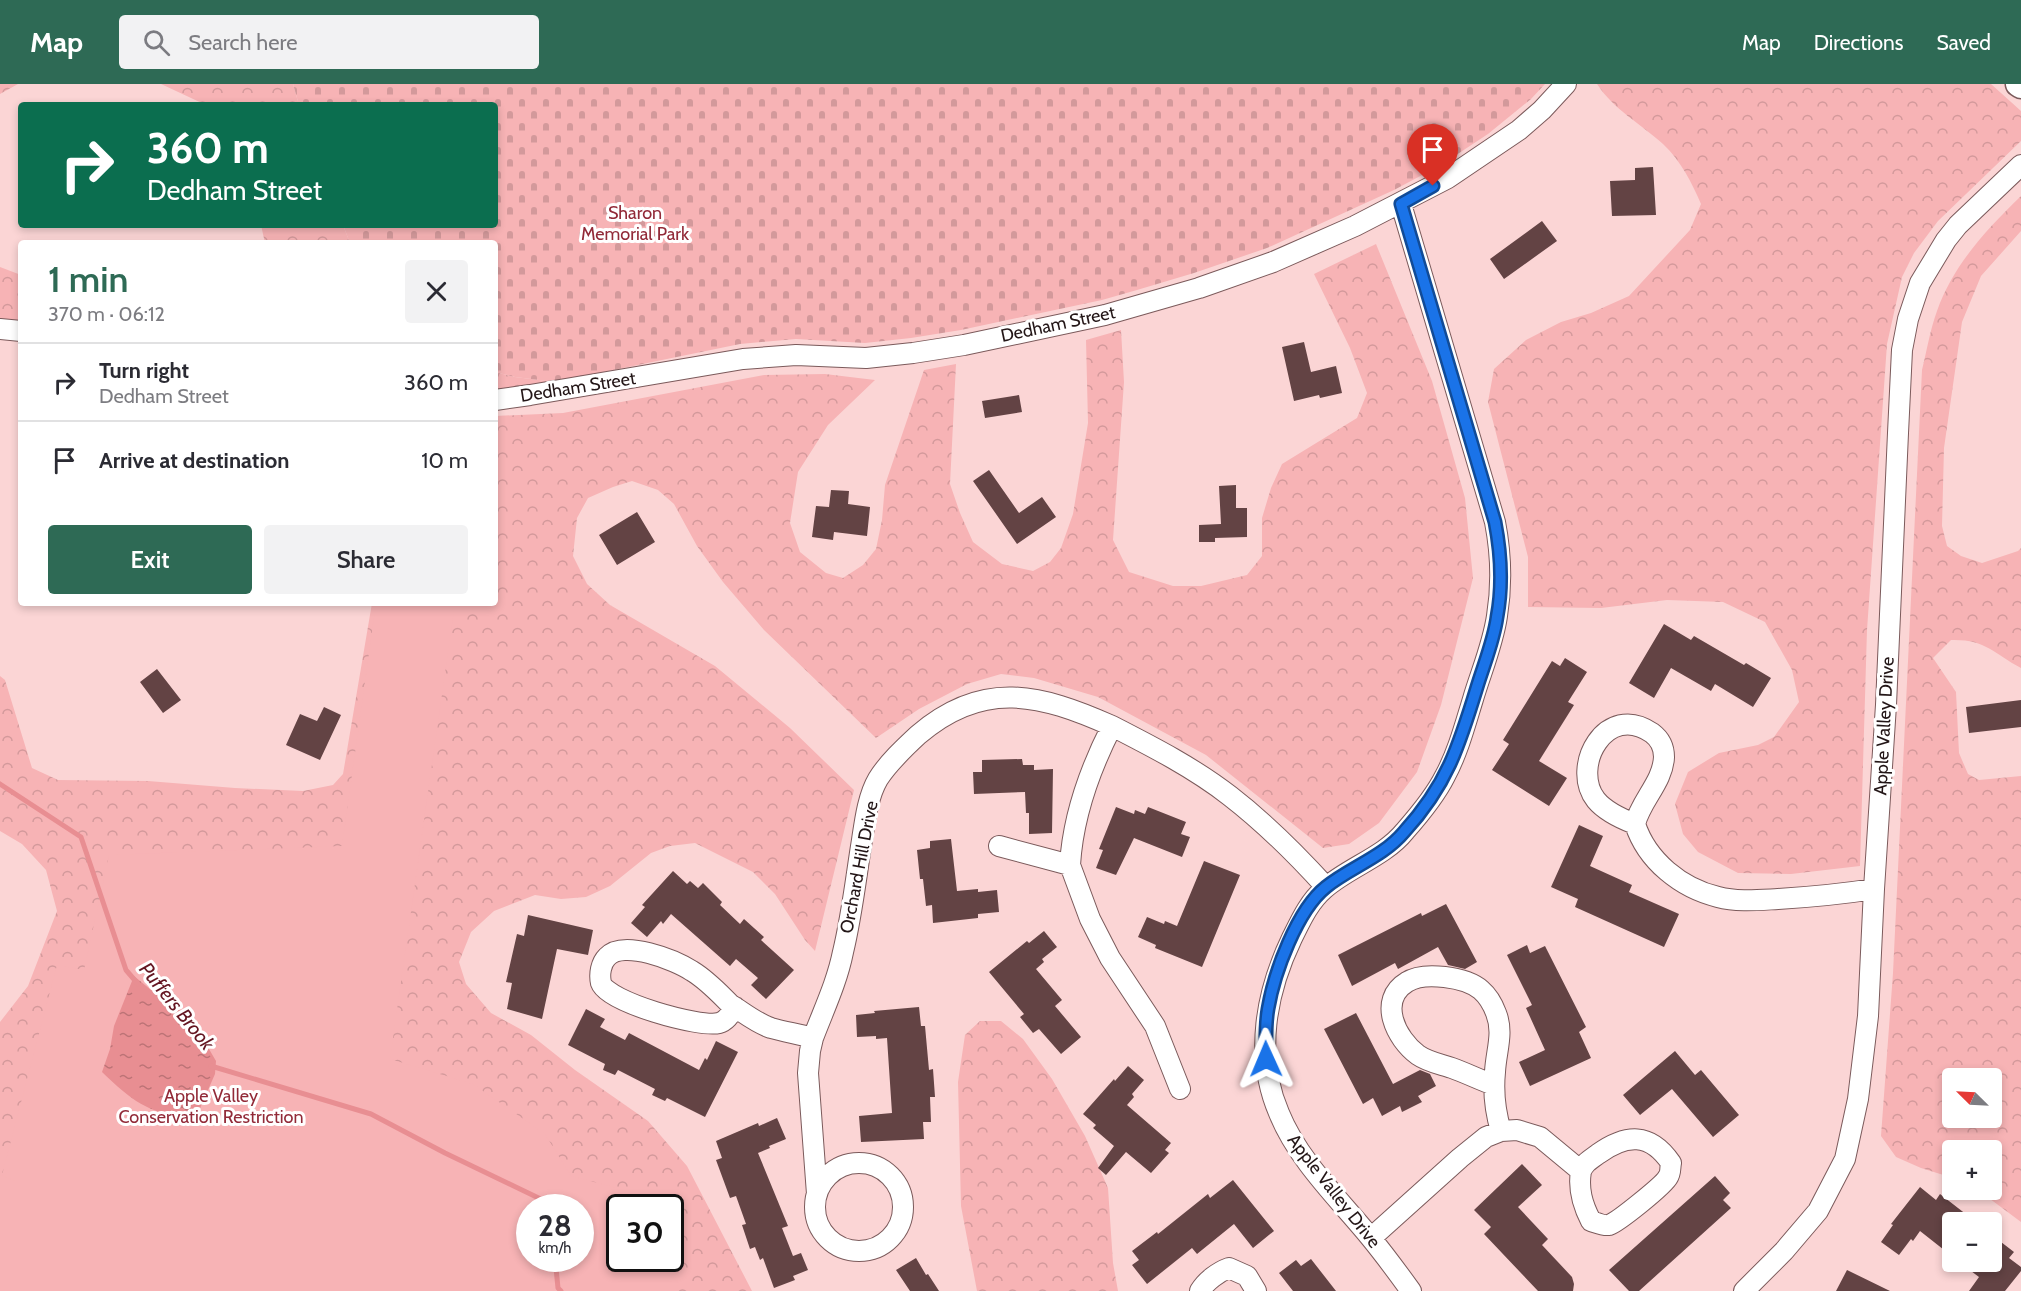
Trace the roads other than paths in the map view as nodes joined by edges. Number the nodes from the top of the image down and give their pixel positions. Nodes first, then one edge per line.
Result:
1 (1566, 84) edge
2 (2021, 165) edge
3 (1401, 204) junction
4 (0, 329) edge
5 (18, 331) edge
6 (498, 400) edge
7 (1112, 726) junction
8 (1635, 824) junction
9 (999, 846) dead end
10 (1070, 865) junction
11 (1326, 887) junction
12 (1874, 889) junction
13 (735, 1007) junction
14 (813, 1038) junction
15 (1494, 1085) junction
16 (1180, 1089) dead end
17 (1501, 1131) junction
18 (1581, 1171) junction
19 (817, 1194) junction
20 (1371, 1238) junction
21 (1200, 1291) edge
22 (1256, 1291) edge
23 (1411, 1291) edge
24 (1744, 1291) edge

1 - 3 street, Dedham Street
2 - 12 street, Apple Valley Drive
3 - 6 street, Dedham Street
3 - 11 street, Apple Valley Drive
4 - 5 street
7 - 10 street
7 - 11 street, Orchard Hill Drive
7 - 14 street, Orchard Hill Drive
8 - 8 street
8 - 12 street
9 - 10 street
10 - 16 street
11 - 20 street, Apple Valley Drive
12 - 24 street, Apple Valley Drive
13 - 13 street
13 - 14 street
14 - 19 street, Orchard Hill Drive
15 - 15 street
15 - 17 street
17 - 18 street
17 - 20 street
18 - 18 street
19 - 19 street, Orchard Hill Drive
20 - 23 street, Apple Valley Drive
21 - 22 street

